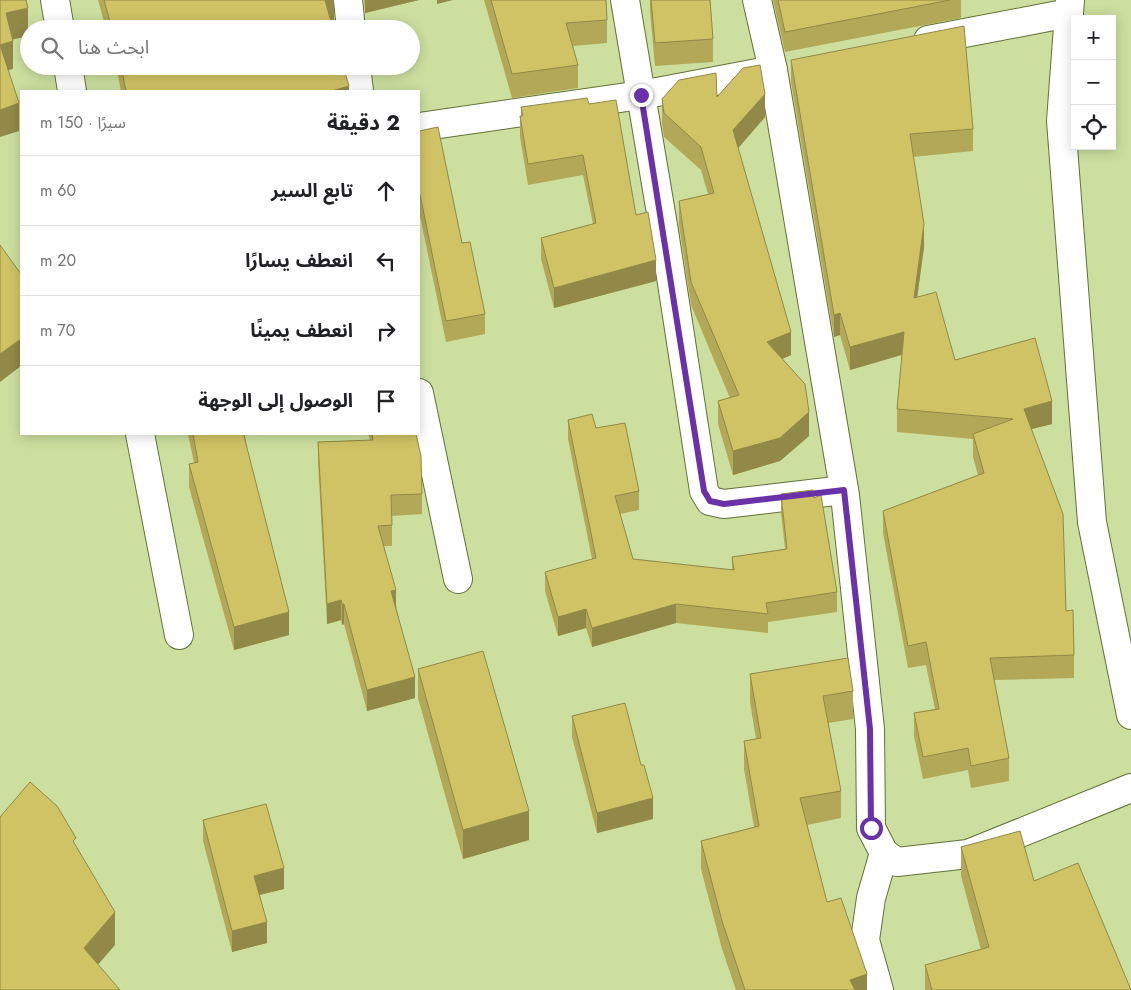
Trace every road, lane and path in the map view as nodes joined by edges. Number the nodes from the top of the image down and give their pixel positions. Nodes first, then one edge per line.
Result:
1 (55, 0) edge
2 (348, 0) edge
3 (625, 0) edge
4 (757, 0) edge
5 (1070, 7) edge
6 (58, 20) edge
7 (350, 20) edge
8 (907, 44) edge
9 (802, 64) edge
10 (773, 70) junction
11 (69, 75) edge
12 (357, 75) edge
13 (72, 90) edge
14 (359, 90) edge
15 (641, 95) junction
16 (420, 127) edge
17 (420, 398) edge
18 (140, 435) edge
19 (844, 490) junction
20 (458, 579) dead end
21 (179, 635) dead end
22 (1131, 715) edge
23 (1131, 788) edge
24 (884, 853) junction
25 (879, 990) edge

1 - 6 street
2 - 7 street
3 - 15 street
4 - 10 street
5 - 8 street
5 - 22 street
9 - 10 street
10 - 15 street
10 - 19 street
11 - 13 street
12 - 14 street
15 - 16 street
15 - 19 street
17 - 20 street
18 - 21 street
19 - 24 street
23 - 24 street
24 - 25 street

